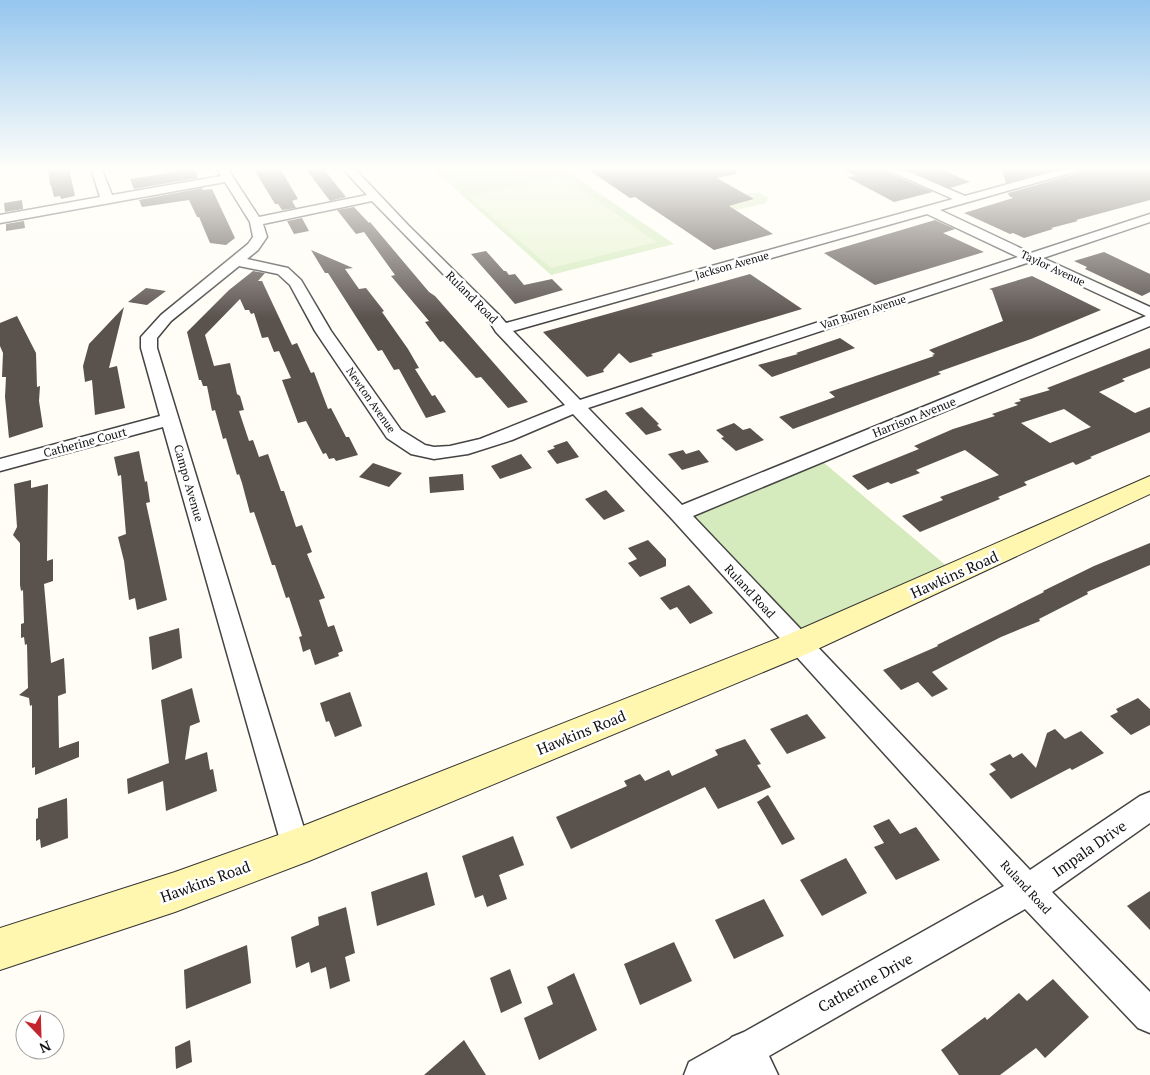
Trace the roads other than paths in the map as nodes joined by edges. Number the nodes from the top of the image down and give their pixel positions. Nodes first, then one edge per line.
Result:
1 (254, 218) edge
2 (274, 218) edge
3 (394, 218) edge
4 (900, 218) edge
5 (946, 218) edge
6 (1150, 218) edge
7 (256, 222) junction
8 (1029, 257) junction
9 (235, 261) junction
10 (1150, 313) edge
11 (1150, 320) edge
12 (502, 329) junction
13 (575, 407) junction
14 (170, 419) junction
15 (0, 465) edge
16 (1150, 484) edge
17 (679, 514) junction
18 (798, 644) junction
19 (1150, 806) edge
20 (295, 848) junction
21 (1028, 890) junction
22 (0, 949) edge
23 (1150, 1016) edge
24 (752, 1062) edge
25 (702, 1075) edge

1 - 7 street
2 - 7 street
3 - 12 street, Ruland Road
4 - 12 street, Jackson Avenue
5 - 8 street, Taylor Avenue
6 - 8 street, Van Buren Avenue
7 - 9 street, Campo Avenue
8 - 10 street, Taylor Avenue
8 - 13 street, Van Buren Avenue
9 - 13 street, Newton Avenue
9 - 14 street, Campo Avenue
11 - 17 street, Harrison Avenue
12 - 13 street, Ruland Road
13 - 17 street, Ruland Road
14 - 15 street, Catherine Court
14 - 20 street, Campo Avenue
16 - 18 street, Hawkins Road
17 - 18 street, Ruland Road
18 - 20 street, Hawkins Road
18 - 21 street, Ruland Road
19 - 21 street, Impala Drive
20 - 22 street, Hawkins Road
21 - 23 street, Ruland Road
21 - 24 street, Catherine Drive
24 - 25 street, Catherine Drive

